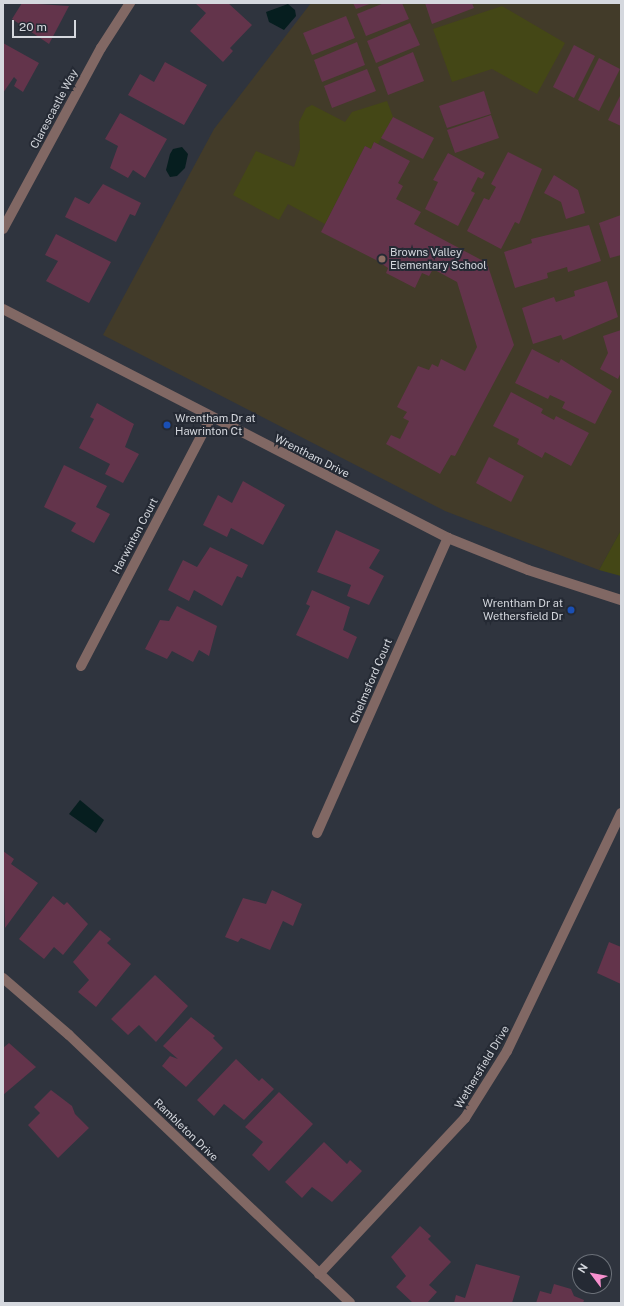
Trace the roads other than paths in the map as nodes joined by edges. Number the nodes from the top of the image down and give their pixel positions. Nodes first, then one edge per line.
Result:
1 (130, 3) edge
2 (3, 229) edge
3 (3, 309) edge
4 (211, 417) junction
5 (448, 538) junction
6 (621, 600) edge
7 (81, 666) dead end
8 (621, 813) edge
9 (317, 833) dead end
10 (3, 978) edge
11 (318, 1274) junction
12 (350, 1303) edge

1 - 2 street, Clarescastle Way
3 - 4 street, Wrentham Drive
4 - 5 street, Wrentham Drive
4 - 7 street, Harwinton Court
5 - 6 street, Wrentham Drive
5 - 9 street, Chelmsford Court
8 - 11 street, Wethersfield Drive
10 - 11 street, Rambleton Drive
11 - 12 street, Rambleton Drive

